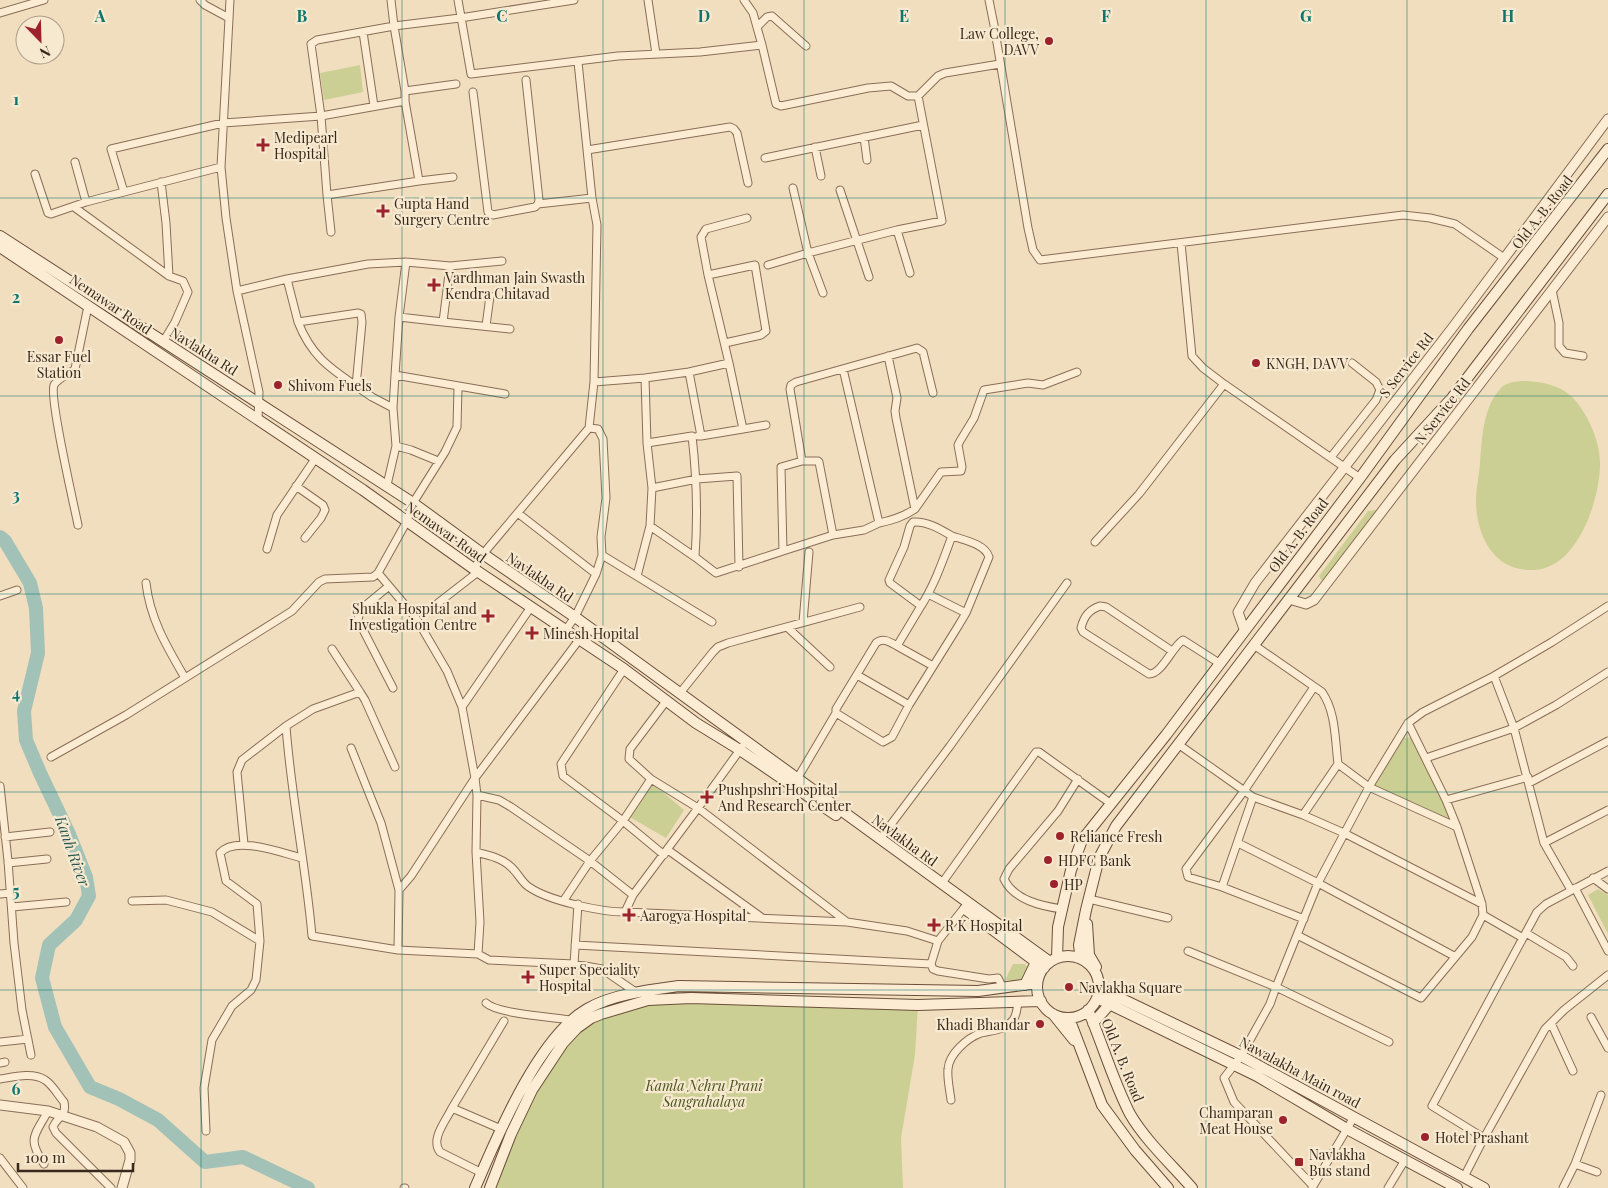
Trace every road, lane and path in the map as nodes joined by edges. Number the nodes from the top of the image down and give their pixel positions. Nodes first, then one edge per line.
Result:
1 (44, 0) edge
2 (200, 0) edge
3 (230, 0) edge
4 (391, 0) edge
5 (458, 0) edge
6 (515, 0) edge
7 (574, 0) edge
8 (648, 0) edge
9 (744, 0) edge
10 (989, 0) edge
11 (517, 9) junction
12 (0, 13) edge
13 (229, 18) junction
14 (460, 18) junction
15 (394, 26) junction
16 (757, 27) junction
17 (363, 32) junction
18 (762, 45) junction
19 (806, 46) dead end
20 (656, 54) junction
21 (578, 62) junction
22 (1000, 64) junction
23 (526, 80) dead end
24 (456, 84) dead end
25 (405, 92) junction
26 (473, 92) dead end
27 (918, 96) junction
28 (405, 101) junction
29 (374, 106) junction
30 (321, 116) junction
31 (1608, 120) edge
32 (223, 123) junction
33 (923, 125) junction
34 (864, 137) junction
35 (815, 147) junction
36 (1608, 149) edge
37 (588, 150) junction
38 (765, 158) dead end
39 (867, 160) dead end
40 (75, 162) dead end
41 (221, 167) junction
42 (35, 174) dead end
43 (821, 176) dead end
44 (453, 177) dead end
45 (419, 181) junction
46 (161, 182) junction
47 (748, 183) dead end
48 (793, 188) dead end
49 (840, 190) dead end
50 (124, 192) junction
51 (1608, 194) edge
52 (327, 195) junction
53 (592, 198) junction
54 (86, 202) junction
55 (538, 204) junction
56 (74, 207) junction
57 (1608, 217) edge
58 (747, 218) dead end
59 (897, 230) junction
60 (331, 232) dead end
61 (0, 236) edge
62 (856, 240) junction
63 (1181, 243) junction
64 (0, 247) edge
65 (808, 253) junction
66 (1504, 258) junction
67 (502, 261) dead end
68 (406, 262) junction
69 (768, 265) dead end
70 (450, 266) junction
71 (910, 273) dead end
72 (169, 276) junction
73 (708, 276) junction
74 (869, 277) dead end
75 (287, 279) junction
76 (1552, 290) junction
77 (237, 291) junction
78 (823, 293) dead end
79 (490, 296) dead end
80 (88, 306) junction
81 (399, 317) junction
82 (298, 322) junction
83 (443, 322) junction
84 (486, 326) junction
85 (510, 329) dead end
86 (164, 342) junction
87 (725, 343) junction
88 (888, 356) junction
89 (1583, 356) dead end
90 (729, 363) junction
91 (1352, 363) dead end
92 (843, 369) junction
93 (689, 372) junction
94 (1077, 372) dead end
95 (395, 376) junction
96 (645, 378) junction
97 (594, 382) junction
98 (1224, 384) junction
99 (356, 386) junction
100 (458, 386) junction
101 (933, 393) dead end
102 (505, 394) dead end
103 (259, 402) junction
104 (393, 408) junction
105 (258, 419) junction
106 (766, 425) dead end
107 (589, 428) junction
108 (743, 429) junction
109 (692, 436) junction
110 (700, 436) junction
111 (648, 443) junction
112 (396, 446) junction
113 (1331, 458) junction
114 (315, 459) junction
115 (438, 461) junction
116 (802, 461) junction
117 (1344, 467) junction
118 (1360, 478) junction
119 (697, 479) junction
120 (296, 486) junction
121 (387, 486) junction
122 (652, 488) junction
123 (413, 503) junction
124 (915, 509) junction
125 (519, 514) junction
126 (407, 521) junction
127 (879, 523) junction
128 (78, 525) dead end
129 (650, 526) junction
130 (833, 535) junction
131 (952, 536) junction
132 (305, 538) dead end
133 (1095, 542) dead end
134 (267, 549) dead end
135 (783, 551) junction
136 (809, 552) dead end
137 (483, 554) junction
138 (602, 555) junction
139 (695, 557) junction
140 (739, 567) junction
141 (476, 570) junction
142 (378, 573) junction
143 (596, 574) junction
144 (637, 576) junction
145 (146, 583) dead end
146 (1067, 583) dead end
147 (390, 586) junction
148 (17, 590) dead end
149 (928, 594) junction
150 (0, 596) edge
151 (1289, 599) junction
152 (438, 603) dead end
153 (920, 606) junction
154 (1608, 606) edge
155 (531, 607) junction
156 (860, 607) dead end
157 (966, 613) junction
158 (575, 617) junction
159 (712, 622) dead end
160 (804, 622) junction
161 (787, 627) junction
162 (588, 628) junction
163 (565, 630) junction
164 (1244, 630) junction
165 (579, 640) junction
166 (1254, 645) junction
167 (897, 646) junction
168 (332, 649) dead end
169 (1172, 651) junction
170 (1219, 663) junction
171 (933, 666) junction
172 (830, 667) dead end
173 (624, 669) junction
174 (1607, 674) edge
175 (857, 675) junction
176 (1494, 676) junction
177 (185, 678) junction
178 (1314, 687) junction
179 (394, 688) dead end
180 (360, 692) junction
181 (680, 693) junction
182 (667, 700) junction
183 (909, 705) junction
184 (462, 707) junction
185 (836, 713) junction
186 (1408, 723) junction
187 (286, 726) junction
188 (1514, 728) junction
189 (1608, 741) edge
190 (1178, 744) junction
191 (743, 745) junction
192 (351, 748) dead end
193 (51, 757) dead end
194 (1426, 758) junction
195 (1338, 764) junction
196 (395, 767) dead end
197 (475, 778) junction
198 (651, 779) junction
199 (797, 779) junction
200 (1078, 779) junction
201 (1528, 780) junction
202 (0, 786) edge
203 (1369, 787) junction
204 (1244, 791) junction
205 (477, 795) junction
206 (1254, 797) junction
207 (1446, 800) junction
208 (1110, 803) junction
209 (698, 808) junction
210 (1608, 810) edge
211 (1303, 815) junction
212 (623, 821) junction
213 (1457, 827) junction
214 (50, 832) dead end
215 (1344, 833) junction
216 (3, 839) edge
217 (880, 839) junction
218 (1238, 843) junction
219 (1544, 843) junction
220 (244, 844) junction
221 (476, 852) junction
222 (666, 852) junction
223 (302, 858) junction
224 (46, 859) dead end
225 (590, 860) junction
226 (8, 863) junction
227 (1608, 871) edge
228 (1592, 878) junction
229 (1318, 883) junction
230 (942, 884) junction
231 (1222, 887) junction
232 (1573, 889) junction
233 (1608, 889) edge
234 (399, 890) junction
235 (10, 893) junction
236 (0, 894) edge
237 (633, 895) junction
238 (1089, 899) junction
239 (564, 900) junction
240 (132, 901) dead end
241 (66, 902) dead end
242 (578, 904) junction
243 (1482, 904) junction
244 (12, 907) junction
245 (964, 908) junction
246 (1062, 909) junction
247 (1086, 910) junction
248 (625, 912) junction
249 (1483, 915) junction
250 (762, 917) junction
251 (1168, 918) dead end
252 (1304, 919) junction
253 (847, 922) junction
254 (1297, 935) junction
255 (1524, 936) junction
256 (260, 941) junction
257 (938, 941) junction
258 (575, 945) junction
259 (1057, 947) junction
260 (398, 950) junction
261 (1608, 950) edge
262 (1188, 951) dead end
263 (478, 954) junction
264 (1454, 956) junction
265 (1081, 959) junction
266 (1046, 961) junction
267 (574, 964) junction
268 (931, 964) junction
269 (1573, 966) dead end
270 (1608, 975) edge
271 (1037, 983) junction
272 (1025, 985) junction
273 (1276, 987) junction
274 (1003, 988) junction
275 (635, 992) junction
276 (1098, 993) junction
277 (648, 1000) junction
278 (1041, 1001) junction
279 (1018, 1002) junction
280 (486, 1003) dead end
281 (1110, 1004) junction
282 (1133, 1004) junction
283 (1088, 1010) junction
284 (1052, 1013) junction
285 (1591, 1017) dead end
286 (1069, 1018) junction
287 (571, 1020) junction
288 (504, 1021) dead end
289 (1551, 1022) junction
290 (1093, 1023) junction
291 (28, 1039) junction
292 (0, 1042) edge
293 (1389, 1042) dead end
294 (1608, 1048) edge
295 (1080, 1049) junction
296 (31, 1055) dead end
297 (1242, 1056) junction
298 (1235, 1066) junction
299 (1573, 1071) dead end
300 (0, 1079) edge
301 (1601, 1095) dead end
302 (951, 1100) dead end
303 (0, 1105) edge
304 (452, 1108) junction
305 (48, 1111) junction
306 (62, 1116) junction
307 (1354, 1117) junction
308 (501, 1129) junction
309 (1347, 1129) junction
310 (206, 1130) dead end
311 (1484, 1138) junction
312 (0, 1158) edge
313 (1405, 1160) junction
314 (44, 1164) dead end
315 (1575, 1164) junction
316 (1597, 1172) dead end
317 (482, 1173) junction
318 (1464, 1177) junction
319 (1312, 1187) edge
320 (23, 1188) edge
321 (111, 1188) edge
322 (122, 1188) edge
323 (475, 1188) edge
324 (490, 1188) edge
325 (1168, 1188) edge
326 (1192, 1188) edge
327 (1388, 1188) edge
328 (1457, 1188) edge
329 (1484, 1188) edge
330 (1563, 1188) edge

1 - 12 street
2 - 13 street
3 - 13 street
4 - 15 street
5 - 14 street
6 - 11 street
7 - 11 street
8 - 20 street
9 - 16 street
10 - 22 street
11 - 14 street
13 - 32 street
14 - 15 street
14 - 21 street
15 - 17 street
15 - 25 street
16 - 18 street
16 - 19 street
17 - 29 street
17 - 30 street
18 - 20 street
18 - 27 street
20 - 21 street
21 - 37 street
22 - 27 street
22 - 63 street
23 - 55 street
24 - 25 street
25 - 28 street
26 - 55 street
27 - 33 street
28 - 29 street
28 - 45 street
29 - 30 street
30 - 32 street
30 - 52 street
31 - 66 street, S Service Rd
32 - 41 street
32 - 50 street
33 - 34 street
33 - 59 street
34 - 35 street
34 - 39 street
35 - 38 street
35 - 43 street
36 - 118 main road, Old A. B. Road
37 - 47 street
37 - 53 street
40 - 54 street
41 - 46 street
41 - 77 street
42 - 56 street
44 - 45 street
45 - 52 street
46 - 50 street
46 - 72 street
48 - 65 street
49 - 62 street
50 - 54 street
51 - 151 main road
52 - 60 street
53 - 55 street
53 - 97 street
54 - 56 street
56 - 72 street
57 - 76 street, N Service Rd
58 - 73 street
59 - 62 street
59 - 71 street
61 - 86 main road, Navlakha Rd
62 - 65 street
62 - 74 street
63 - 66 street
63 - 98 street
64 - 80 main road, Nemawar Road
65 - 69 street
65 - 78 street
66 - 117 street, S Service Rd
67 - 70 street
68 - 70 street
68 - 75 street
68 - 81 street
70 - 83 street
72 - 86 street
73 - 87 street
73 - 87 street
75 - 77 street
75 - 82 street
76 - 89 street
76 - 151 street, N Service Rd
77 - 103 street
79 - 84 street
80 - 105 main road, Nemawar Road
80 - 128 street
81 - 83 street
81 - 95 street
82 - 99 street
82 - 99 street
83 - 84 street
84 - 85 street
86 - 103 main road, Navlakha Rd
87 - 90 street
88 - 92 street
88 - 101 street
88 - 124 street
90 - 93 street
90 - 108 street
91 - 113 street
92 - 116 street
92 - 127 street
93 - 96 street
93 - 110 street
94 - 124 street
95 - 100 street
95 - 104 street
96 - 97 street
96 - 111 street
97 - 107 street
98 - 113 street
98 - 133 street
99 - 104 street
100 - 102 street
100 - 115 street
103 - 105 street
103 - 121 main road, Navlakha Rd
104 - 112 street
105 - 114 main road, Nemawar Road
106 - 108 street
107 - 125 street
107 - 138 street
108 - 110 street
109 - 110 street
109 - 111 street
109 - 119 street
111 - 122 street
112 - 115 street
112 - 121 street
113 - 117 street
114 - 120 street
114 - 126 main road, Nemawar Road
115 - 123 street
116 - 130 street
116 - 135 street
117 - 118 street
117 - 164 street, S Service Rd
118 - 164 main road, Old A. B. Road
119 - 122 street
119 - 139 street
119 - 140 street
120 - 132 street
120 - 134 street
121 - 123 main road, Navlakha Rd
122 - 129 street
123 - 126 street
123 - 137 main road, Navlakha Rd
124 - 127 street
125 - 137 street
125 - 143 street
126 - 141 main road, Nemawar Road
126 - 142 street
127 - 130 street
129 - 139 street
129 - 144 street
130 - 135 street
131 - 149 street
131 - 153 street
131 - 157 street
135 - 140 street
136 - 160 street
137 - 141 street
137 - 158 main road, Navlakha Rd
138 - 143 street
138 - 144 street
139 - 140 street
141 - 152 street
141 - 155 main road, Nemawar Road
142 - 147 street
142 - 177 street
143 - 158 street
144 - 159 street
145 - 177 street
146 - 217 street
147 - 179 street
147 - 184 street
148 - 150 street
149 - 153 street
149 - 157 street
151 - 166 main road
153 - 167 street
154 - 176 street
155 - 163 main road, Nemawar Road
155 - 184 street
156 - 160 street
157 - 171 street
158 - 162 main road, Navlakha Rd
158 - 163 street
160 - 161 street
161 - 172 street
161 - 181 street
162 - 165 street
162 - 181 main road, Navlakha Rd
163 - 165 main road, Nemawar Road
164 - 170 main road, Old A. B. Road
165 - 173 main road, Nemawar Road
165 - 197 street
166 - 178 street
166 - 190 main road
167 - 171 street
167 - 175 street
168 - 180 street
169 - 169 street
169 - 170 street
170 - 208 main road, Old A. B. Road
171 - 183 street
173 - 182 main road, Nemawar Road
173 - 212 street
174 - 188 street
175 - 183 street
175 - 185 street
176 - 186 street
176 - 188 street
177 - 193 street
178 - 195 street
178 - 204 street
180 - 187 street
180 - 196 street
181 - 191 main road, Navlakha Rd
182 - 191 main road, Nemawar Road
182 - 198 street
183 - 185 street
184 - 197 street
185 - 199 street
186 - 194 street
186 - 203 street
187 - 220 street
187 - 223 street
188 - 194 street
188 - 201 street
189 - 201 street
190 - 204 street
190 - 238 main road
191 - 199 main road, Navlakha Rd
191 - 209 street
191 - 245 main road, Nemawar Road
192 - 234 street
194 - 207 street
195 - 203 street
195 - 211 street
197 - 205 street
197 - 234 street
198 - 209 street
198 - 212 street
199 - 217 main road, Navlakha Rd
200 - 208 street
200 - 230 street
200 - 246 street
201 - 207 street
201 - 219 street
202 - 216 street
203 - 213 street
203 - 215 street
204 - 206 street
204 - 231 street
205 - 221 street
205 - 225 street
206 - 211 street
206 - 218 street
207 - 213 street
208 - 246 main road, Old A. B. Road
209 - 222 street
209 - 253 street
210 - 219 street
211 - 215 street
212 - 222 street
212 - 225 street
213 - 243 street
214 - 216 street
215 - 229 street
215 - 243 street
216 - 226 street
217 - 230 main road, Navlakha Rd
218 - 229 street
218 - 231 street
219 - 232 street
220 - 223 street
220 - 256 street
221 - 239 street
221 - 263 street
222 - 237 street
222 - 250 street
223 - 260 street
224 - 226 street
225 - 237 street
225 - 239 street
226 - 235 street
227 - 228 street
228 - 232 street
228 - 233 street
229 - 252 street
229 - 264 street
230 - 266 main road, Navlakha Rd
231 - 252 street
232 - 255 street
232 - 261 street
234 - 260 street
235 - 236 street
235 - 244 street
237 - 248 street
238 - 247 main road
238 - 251 street
239 - 242 street
240 - 256 street
241 - 244 street
242 - 248 street
242 - 258 street
243 - 249 street
244 - 291 street
245 - 257 street
245 - 266 main road, Nemawar Road
246 - 259 main road, Old A. B. Road
247 - 265 main road
247 - 282 main road
248 - 250 street
249 - 255 street
249 - 264 street
250 - 253 street
252 - 254 street
253 - 257 street
254 - 264 street
254 - 273 street
255 - 269 street
255 - 311 street
256 - 310 street
257 - 268 street
258 - 267 street
258 - 268 street
259 - 266 main road
259 - 266 main road, Old A. B. Road
260 - 263 street
262 - 273 street
263 - 267 street
265 - 266 main road
265 - 276 main road
266 - 271 main road, Old A. B. Road
266 - 272 main road
267 - 275 street
268 - 274 street
270 - 289 street
271 - 272 main road
271 - 278 main road
272 - 274 main road
273 - 293 street
273 - 297 street
274 - 275 main road
275 - 277 street
275 - 287 main road
276 - 281 main road, Nawalakha Main road
276 - 282 main road, Nawalakha Main road
276 - 283 main road, Old A. B. Road
277 - 279 main road
277 - 324 main road
278 - 279 main road
278 - 284 main road
279 - 302 street
280 - 287 street
281 - 290 main road
281 - 298 main road, Nawalakha Main road
282 - 297 main road, Nawalakha Main road
283 - 286 main road, Old A. B. Road
283 - 290 main road, Old A. B. Road
284 - 286 main road
284 - 295 main road
285 - 294 street
286 - 295 main road
287 - 308 main road
288 - 304 street
289 - 299 street
289 - 311 street
290 - 326 main road, Old A. B. Road
291 - 292 street
291 - 296 street
295 - 325 main road
297 - 298 street
297 - 307 main road, Nawalakha Main road
298 - 309 main road, Nawalakha Main road
298 - 319 street
300 - 306 street
301 - 315 street
303 - 305 street
304 - 308 street
304 - 317 street
305 - 306 street
305 - 314 street
306 - 321 street
306 - 322 street
307 - 309 street
307 - 318 main road, Nawalakha Main road
308 - 317 main road
309 - 313 main road, Nawalakha Main road
309 - 319 street
311 - 318 street
312 - 320 street
313 - 327 street
313 - 328 main road, Nawalakha Main road
315 - 316 street
315 - 330 street
317 - 323 main road
318 - 329 main road, Nawalakha Main road

